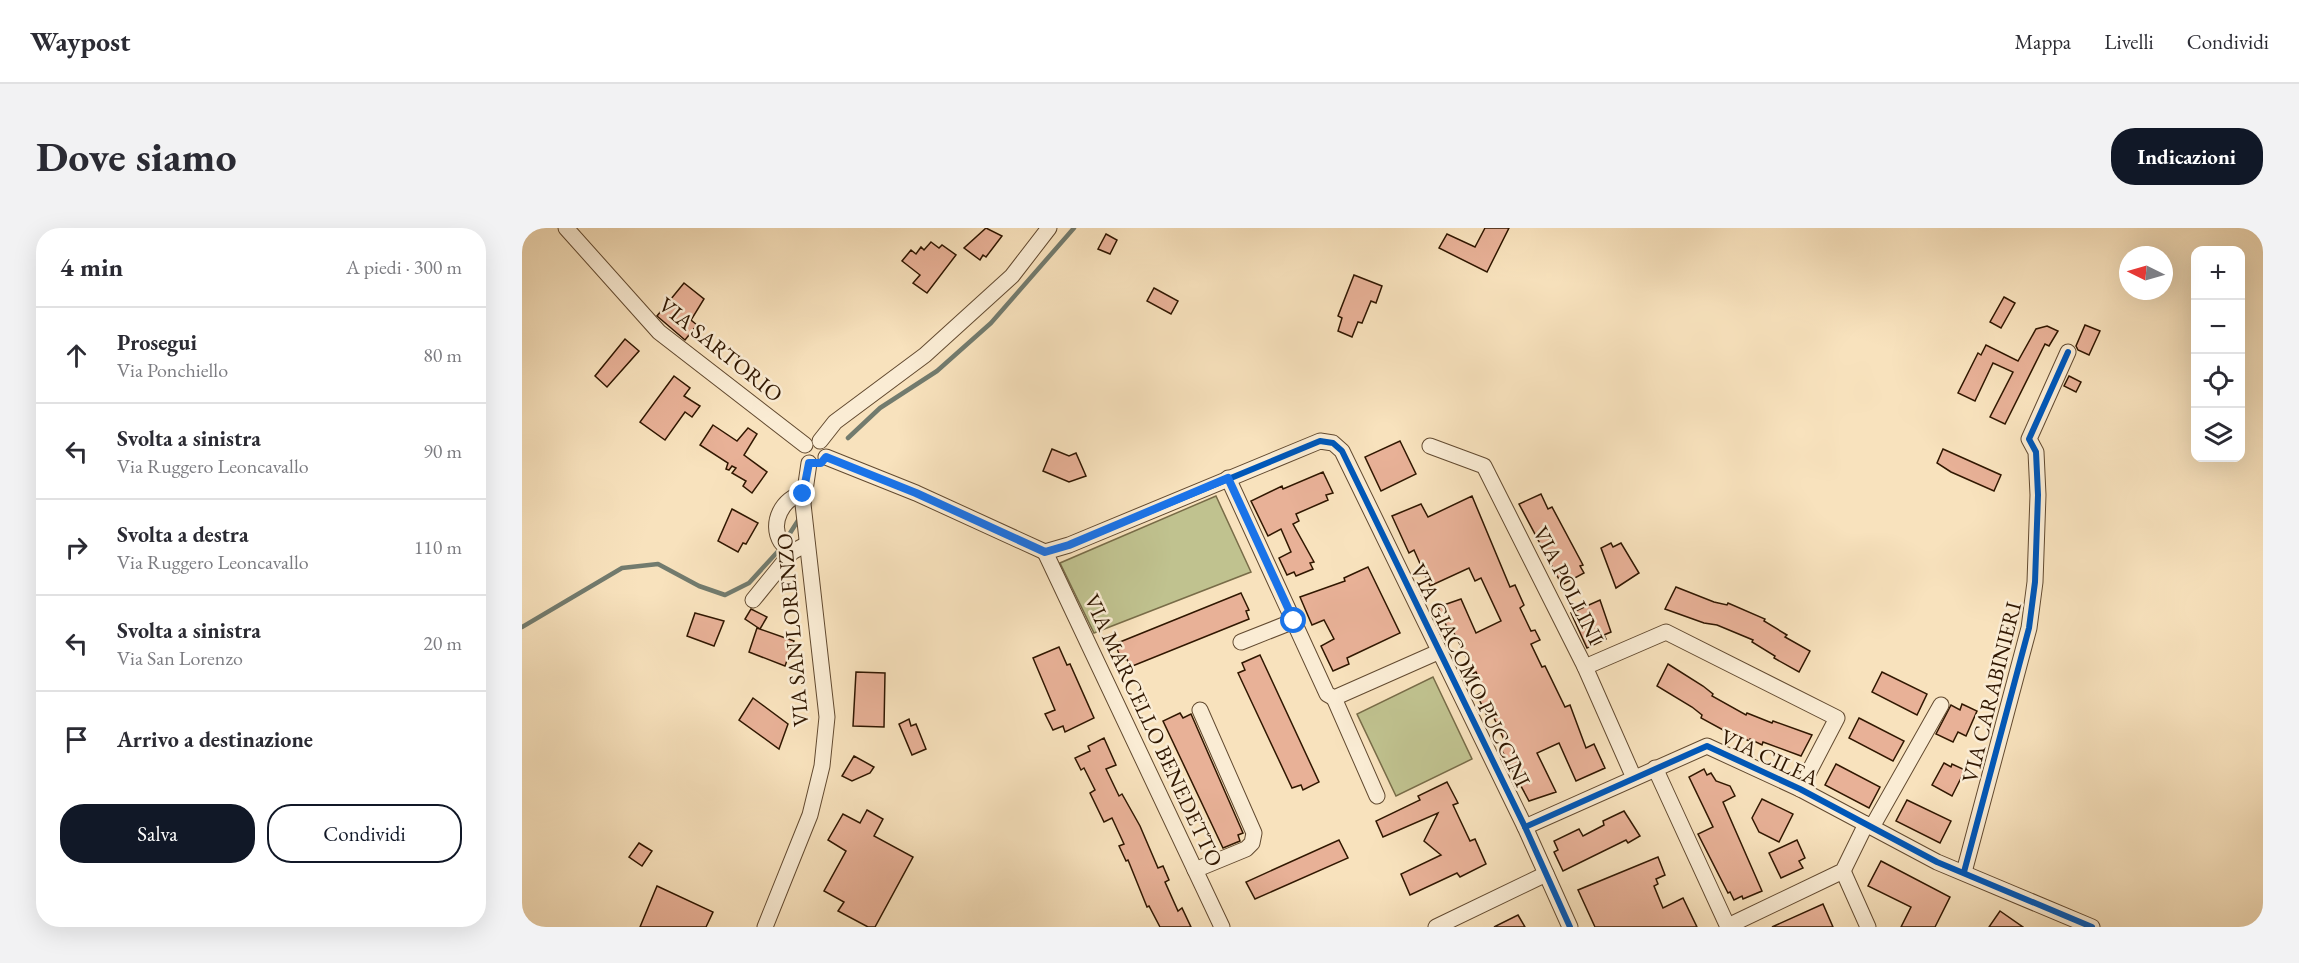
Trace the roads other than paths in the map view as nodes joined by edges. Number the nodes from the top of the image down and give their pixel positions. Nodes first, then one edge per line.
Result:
1 (566, 228) edge
2 (1049, 228) edge
3 (2068, 352) dead end
4 (813, 443) junction
5 (1430, 446) dead end
6 (826, 457) junction
7 (809, 463) junction
8 (1228, 478) junction
9 (803, 494) junction
10 (807, 544) junction
11 (787, 547) junction
12 (1045, 552) junction
13 (753, 600) dead end
14 (1294, 621) junction
15 (1240, 642) dead end
16 (1438, 652) junction
17 (1585, 667) junction
18 (1334, 698) junction
19 (1941, 705) dead end
20 (1200, 710) dead end
21 (1655, 768) junction
22 (1634, 777) junction
23 (1800, 789) junction
24 (1377, 796) dead end
25 (1869, 825) junction
26 (1525, 827) junction
27 (1195, 870) junction
28 (1843, 871) junction
29 (1964, 872) junction
30 (1546, 874) junction
31 (2067, 923) edge
32 (1728, 926) edge
33 (765, 927) edge
34 (1222, 927) edge
35 (1436, 927) edge
36 (1570, 927) edge
37 (1868, 927) edge
38 (2092, 927) edge

1 - 4 street, VIA SARTORIO
2 - 4 street
3 - 29 street, VIA CARABINIERI
4 - 6 street
4 - 7 street
5 - 17 street, VIA POLLINI
6 - 7 street
6 - 12 street
7 - 9 street, VIA SAN LORENZO
8 - 12 street
8 - 14 street
8 - 16 street, VIA GIACOMO PUCCINI
9 - 10 street, VIA SAN LORENZO
9 - 11 street
10 - 11 street
10 - 33 street, VIA SAN LORENZO
11 - 13 street
12 - 27 street, VIA MARCELLO BENEDETTO
14 - 15 street
14 - 18 street
16 - 18 street
16 - 26 street, VIA GIACOMO PUCCINI
17 - 22 street, VIA POLLINI
17 - 23 street, VIA CILEA
18 - 24 street
19 - 25 street
20 - 27 street
21 - 22 street, VIA CILEA
21 - 23 street, VIA CILEA
21 - 32 street
22 - 26 street, VIA CILEA
23 - 25 street, VIA CILEA
25 - 28 street
25 - 29 street, VIA CILEA
26 - 30 street, VIA GIACOMO PUCCINI
27 - 34 street, VIA MARCELLO BENEDETTO
28 - 32 street
28 - 37 street
29 - 31 street
30 - 35 street
30 - 36 street, VIA GIACOMO PUCCINI
31 - 38 street

